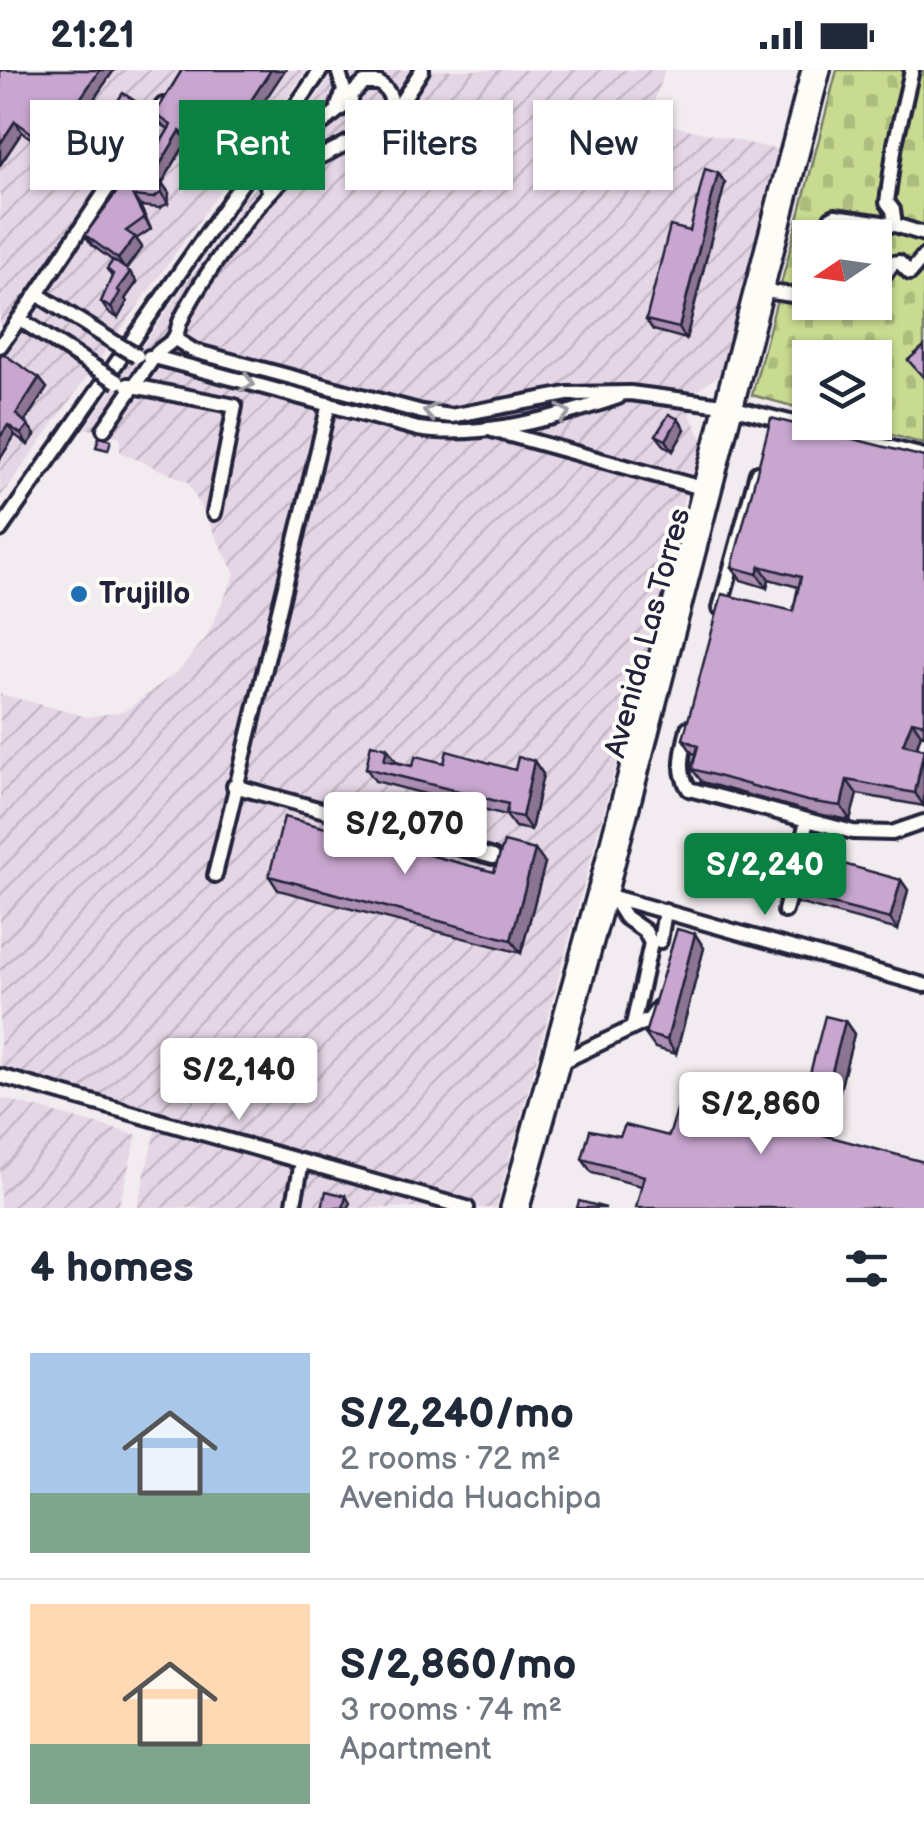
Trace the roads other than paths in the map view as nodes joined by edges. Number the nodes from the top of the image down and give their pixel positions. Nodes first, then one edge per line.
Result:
1 (321, 70) edge
2 (338, 70) edge
3 (380, 70) edge
4 (422, 70) edge
5 (810, 70) edge
6 (822, 70) edge
7 (912, 70) edge
8 (368, 78) edge
9 (176, 86) edge
10 (348, 97) junction
11 (349, 100) edge
12 (392, 100) edge
13 (402, 100) edge
14 (345, 141) edge
15 (255, 210) junction
16 (830, 220) edge
17 (862, 220) edge
18 (892, 225) edge
19 (895, 225) junction
20 (924, 234) edge
21 (924, 256) edge
22 (892, 263) edge
23 (765, 291) junction
24 (37, 294) junction
25 (792, 295) edge
26 (19, 320) junction
27 (175, 339) junction
28 (0, 346) edge
29 (154, 357) junction
30 (134, 386) junction
31 (630, 393) junction
32 (329, 404) junction
33 (729, 406) junction
34 (772, 417) junction
35 (104, 428) dead end
36 (485, 428) junction
37 (767, 435) edge
38 (762, 452) edge
39 (924, 456) edge
40 (702, 488) junction
41 (214, 513) dead end
42 (0, 530) edge
43 (715, 625) edge
44 (690, 719) edge
45 (234, 786) junction
46 (807, 820) junction
47 (924, 822) edge
48 (493, 857) dead end
49 (214, 875) dead end
50 (605, 894) junction
51 (665, 911) junction
52 (785, 911) dead end
53 (699, 921) junction
54 (684, 930) edge
55 (655, 939) junction
56 (674, 945) edge
57 (924, 985) edge
58 (661, 995) edge
59 (633, 1026) junction
60 (562, 1062) junction
61 (0, 1076) edge
62 (302, 1162) junction
63 (293, 1208) edge
64 (468, 1208) edge
65 (509, 1208) edge
66 (521, 1208) edge

1 - 42 street
2 - 10 street
3 - 8 street
4 - 13 street
5 - 33 main road, Avenida Las Torres
6 - 23 main road, Avenida Las Torres
7 - 19 street
8 - 10 street
8 - 12 street
9 - 24 street
10 - 11 street
10 - 15 street
14 - 15 street
15 - 27 street
16 - 17 street
18 - 19 street
19 - 20 street
21 - 22 street
23 - 25 street
23 - 33 main road, Avenida Las Torres
24 - 26 street
24 - 29 street, bridge
26 - 28 street
26 - 30 street, bridge
27 - 29 street
31 -> 27 street
29 - 30 street
29 -> 32 street
30 - 35 street
30 - 41 street
31 - 33 street
36 -> 31 street
32 - 36 street
32 - 45 street
33 - 34 street
33 - 40 main road, Avenida Las Torres
33 - 50 main road, Avenida Las Torres
34 - 37 street
34 - 39 street
36 - 40 street
38 - 43 street
40 - 50 main road, Avenida Las Torres
44 - 46 street
45 - 48 street
45 - 49 street
46 - 47 street
46 - 52 street
50 - 51 street
50 - 55 street
50 - 60 main road, Avenida Las Torres
50 - 65 main road, Avenida Las Torres
51 - 53 street
51 - 55 street
53 - 54 street
53 - 57 street
55 - 56 street
55 - 59 street
58 - 59 street
59 - 60 street
60 - 66 main road, Avenida Las Torres
61 - 62 street
62 - 63 street
62 - 64 street

